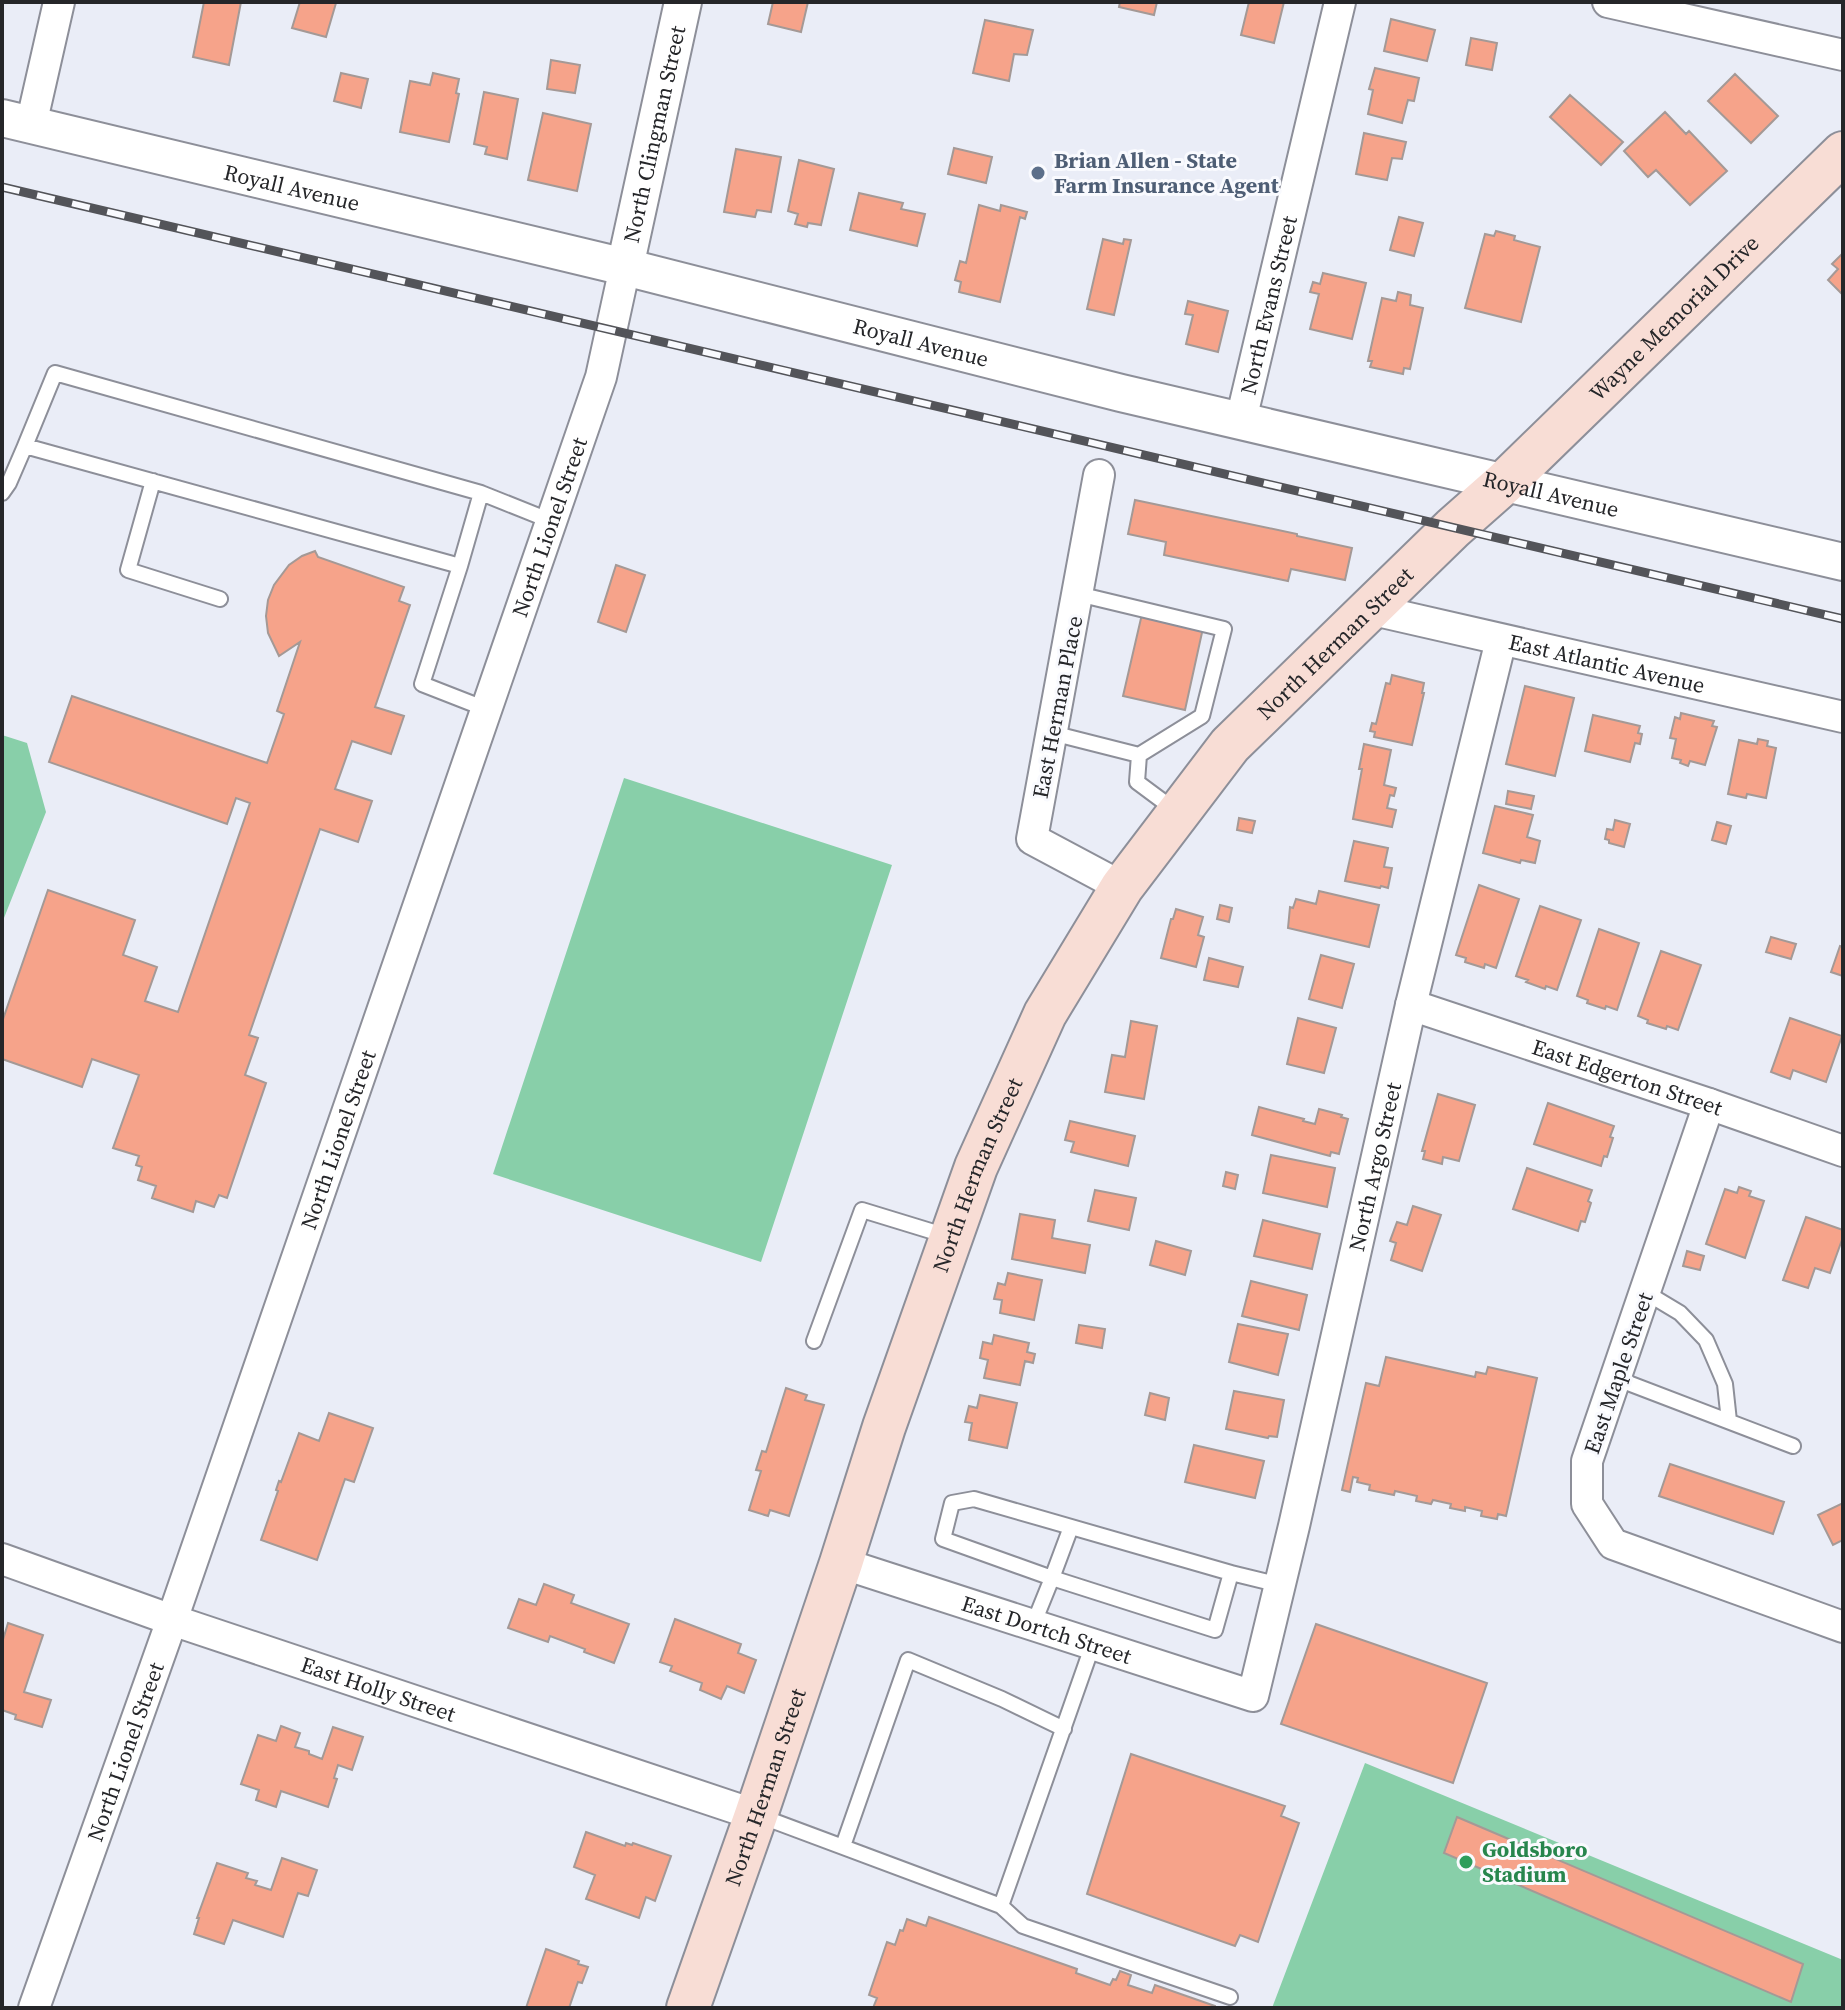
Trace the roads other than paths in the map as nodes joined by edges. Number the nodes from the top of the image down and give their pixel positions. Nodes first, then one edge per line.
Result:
1 (59, 2) edge
2 (683, 2) edge
3 (1340, 2) edge
4 (1608, 2) edge
5 (1843, 55) edge
6 (16, 122) edge
7 (1843, 153) edge
8 (625, 267) junction
9 (1241, 420) junction
10 (25, 446) junction
11 (1099, 475) dead end
12 (153, 481) junction
13 (1504, 483) junction
14 (2, 493) edge
15 (481, 493) junction
16 (551, 521) junction
17 (1843, 562) edge
18 (460, 566) junction
19 (1078, 594) junction
20 (220, 599) dead end
21 (1369, 609) junction
22 (1501, 640) junction
23 (486, 709) junction
24 (1843, 717) edge
25 (1052, 733) junction
26 (1139, 755) junction
27 (1179, 813) junction
28 (1122, 887) junction
29 (1411, 1005) junction
30 (1709, 1104) junction
31 (1843, 1151) edge
32 (952, 1237) junction
33 (1645, 1292) junction
34 (814, 1341) dead end
35 (1615, 1378) junction
36 (1729, 1421) junction
37 (1793, 1446) dead end
38 (1071, 1527) junction
39 (2, 1559) edge
40 (841, 1563) junction
41 (1231, 1573) junction
42 (1052, 1578) junction
43 (1280, 1585) junction
44 (172, 1620) junction
45 (1033, 1625) junction
46 (1843, 1627) edge
47 (1093, 1644) junction
48 (1253, 1696) joint
49 (1064, 1729) junction
50 (756, 1815) junction
51 (843, 1846) junction
52 (1001, 1906) junction
53 (1230, 1997) dead end
54 (34, 2008) edge
55 (688, 2008) edge

1 - 6 street
2 - 8 street, North Clingman Street
3 - 9 street, North Evans Street
4 - 5 street
6 - 8 street, Royall Avenue
7 - 13 main road, Wayne Memorial Drive
8 - 9 street, Royall Avenue
8 - 16 street, North Lionel Street
9 - 13 street, Royall Avenue
10 - 12 lane
10 - 14 lane
10 - 15 lane
11 - 19 street, East Herman Place
12 - 18 lane
12 - 20 lane
13 - 17 street, Royall Avenue
13 - 21 main road, North Herman Street
15 - 16 lane
15 - 18 lane
16 - 23 street, North Lionel Street
18 - 23 lane
19 - 25 street, East Herman Place
19 - 26 lane
21 - 22 street, East Atlantic Avenue
21 - 27 main road, North Herman Street
22 - 24 street, East Atlantic Avenue
22 - 29 street, North Argo Street
23 - 44 street, North Lionel Street
25 - 26 lane
25 - 28 street, East Herman Place
26 - 27 lane
27 - 28 main road, North Herman Street
28 - 32 main road, North Herman Street
29 - 30 street, East Edgerton Street
29 - 43 street, North Argo Street
30 - 31 street, East Edgerton Street
30 - 33 street, East Maple Street
32 - 34 lane
32 - 40 main road, North Herman Street
33 - 35 street, East Maple Street
33 - 36 lane
35 - 36 lane
35 - 46 street, East Maple Street
36 - 37 lane
38 - 41 lane
38 - 42 lane
38 - 42 lane
39 - 44 street, East Holly Street
40 - 45 street, East Dortch Street
40 - 50 main road, North Herman Street
41 - 42 lane
41 - 43 lane
42 - 45 lane
43 - 48 street, North Argo Street
44 - 50 street, East Holly Street
44 - 54 street, North Lionel Street
45 - 47 street, East Dortch Street
47 - 48 street, East Dortch Street
47 - 49 lane
49 - 51 lane
49 - 52 lane
50 - 51 lane
50 - 55 main road, North Herman Street
51 - 52 lane
52 - 53 lane

